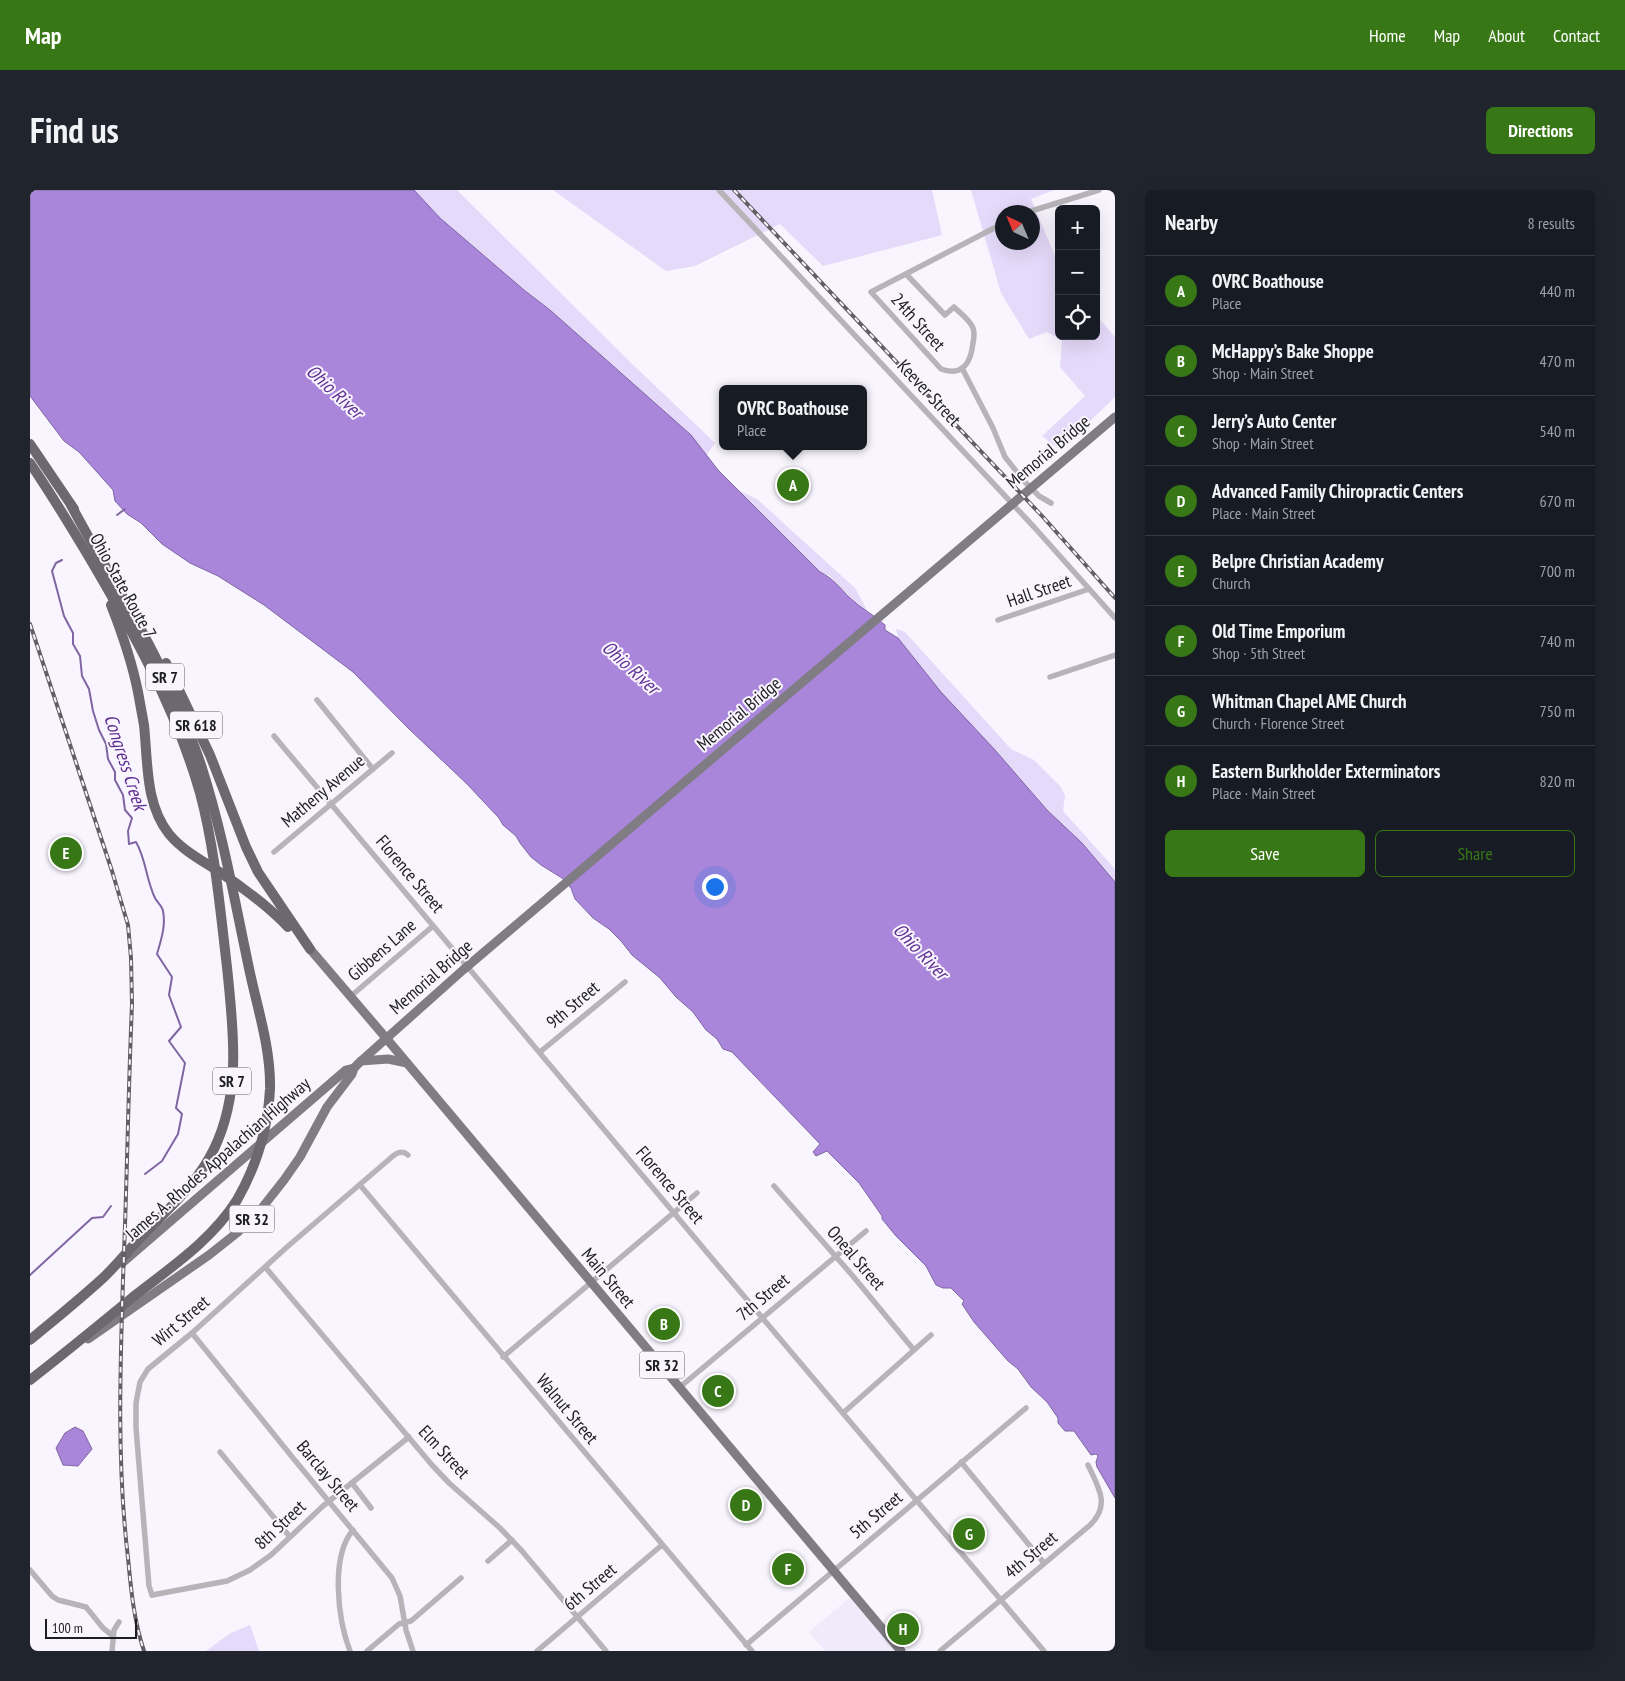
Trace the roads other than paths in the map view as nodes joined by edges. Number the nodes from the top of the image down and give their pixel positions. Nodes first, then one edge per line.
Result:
1 (719, 190) edge
2 (1099, 190) edge
3 (1040, 208) edge
4 (995, 228) edge
5 (906, 274) junction
6 (962, 368) junction
7 (1115, 417) edge
8 (31, 447) edge
9 (30, 463) edge
10 (1052, 503) dead end
11 (71, 505) junction
12 (97, 570) junction
13 (1090, 589) junction
14 (1115, 618) edge
15 (998, 620) dead end
16 (1115, 655) edge
17 (1050, 677) dead end
18 (317, 700) dead end
19 (274, 736) dead end
20 (392, 753) dead end
21 (373, 769) junction
22 (332, 803) junction
23 (274, 852) dead end
24 (434, 926) junction
25 (310, 949) junction
26 (625, 982) dead end
27 (351, 996) junction
28 (386, 1038) junction
29 (540, 1052) junction
30 (407, 1063) junction
31 (357, 1065) junction
32 (408, 1154) dead end
33 (360, 1185) junction
34 (774, 1186) dead end
35 (698, 1193) dead end
36 (674, 1213) junction
37 (866, 1231) dead end
38 (836, 1257) junction
39 (266, 1268) junction
40 (104, 1277) junction
41 (592, 1284) junction
42 (762, 1318) junction
43 (104, 1325) junction
44 (192, 1333) junction
45 (931, 1335) dead end
46 (30, 1340) edge
47 (914, 1350) junction
48 (503, 1357) junction
49 (30, 1380) edge
50 (680, 1387) junction
51 (1026, 1408) dead end
52 (843, 1413) junction
53 (409, 1437) junction
54 (220, 1452) dead end
55 (961, 1462) junction
56 (1088, 1465) dead end
57 (352, 1483) junction
58 (917, 1500) junction
59 (329, 1501) junction
60 (371, 1508) dead end
61 (353, 1530) junction
62 (290, 1537) junction
63 (512, 1540) junction
64 (662, 1545) junction
65 (488, 1561) dead end
66 (1044, 1562) junction
67 (30, 1570) edge
68 (833, 1571) junction
69 (461, 1578) dead end
70 (151, 1597) joint
71 (1001, 1599) junction
72 (578, 1617) junction
73 (119, 1622) dead end
74 (405, 1623) junction
75 (113, 1636) junction
76 (746, 1645) junction
77 (112, 1651) edge
78 (350, 1651) edge
79 (367, 1651) edge
80 (413, 1651) edge
81 (537, 1651) edge
82 (606, 1651) edge
83 (752, 1651) edge
84 (901, 1651) edge
85 (940, 1651) edge
86 (1044, 1651) edge

1 - 13 street, Keever Street
2 - 3 street
4 - 5 street, 24th Street
5 - 6 street, 24th Street
5 - 6 street, 24th Street
6 - 10 street
7 - 28 main road, Memorial Bridge
8 - 11 highway, SR 7
9 - 12 highway, Ohio State Route 7 / SR 7
11 - 25 highway, SR 618
11 - 43 highway, SR 7
12 - 25 highway, SR 618
12 - 40 highway, Ohio State Route 7 / SR 7
13 - 14 street, Keever Street
13 - 15 street, Hall Street
16 - 17 street
18 - 21 street
19 - 22 street, Florence Street
20 - 21 street, Matheny Avenue
21 - 22 street, Matheny Avenue
22 - 23 street, Matheny Avenue
22 - 24 street, Florence Street
24 - 27 street, Gibbens Lane
24 - 29 street, Florence Street
25 - 27 main road, Main Street / SR 32
26 - 29 street, 9th Street
27 - 28 main road, Main Street / SR 32
28 - 30 main road, Main Street / SR 32
28 - 31 main road, James A. Rhodes Appalachian Highway / SR 32
29 - 36 street, Florence Street
30 - 31 main road, SR 32
30 - 41 main road, Main Street / SR 32
31 - 40 main road, James A. Rhodes Appalachian Highway / SR 32
31 - 43 main road, James A. Rhodes Appalachian Highway / SR 32
32 - 33 street, Wirt Street
33 - 39 street, Wirt Street
33 - 48 street, Walnut Street
34 - 38 street, Oneal Street
35 - 36 street
36 - 41 street
36 - 42 street, Florence Street
37 - 38 street, 7th Street
38 - 42 street, 7th Street
38 - 47 street, Oneal Street
39 - 44 street, Wirt Street
39 - 53 street, Elm Street
40 - 46 highway, SR 7
41 - 48 street
41 - 50 main road, Main Street / SR 32
42 - 50 street, 7th Street
42 - 52 street, Florence Street
43 - 49 highway, SR 7
44 - 59 street, Barclay Street
44 - 70 street, Wirt Street
45 - 47 street
47 - 52 street
48 - 64 street, Walnut Street
50 - 68 main road, Main Street / SR 32
51 - 55 street, 5th Street
52 - 58 street, Florence Street
53 - 57 street, 8th Street
53 - 63 street, Elm Street
54 - 62 street
55 - 58 street, 5th Street
55 - 66 street
56 - 66 street, 4th Street
57 - 59 street, 8th Street
57 - 60 street
58 - 68 street, 5th Street
58 - 71 street, Florence Street
59 - 61 street, Barclay Street
59 - 62 street, 8th Street
61 - 74 street, Barclay Street
61 - 78 street
62 - 70 street, 8th Street
63 - 65 street
63 - 72 street, Elm Street
64 - 72 street, 6th Street
64 - 76 street, Walnut Street
66 - 71 street, 4th Street
67 - 75 street
68 - 76 street, 5th Street
68 - 84 main road, Main Street / SR 32
69 - 74 street
71 - 85 street, 4th Street
71 - 86 street, Florence Street
72 - 81 street, 6th Street
72 - 82 street, Elm Street
73 - 75 street
74 - 79 street
74 - 80 street, Barclay Street
75 - 77 street
76 - 83 street, Walnut Street

